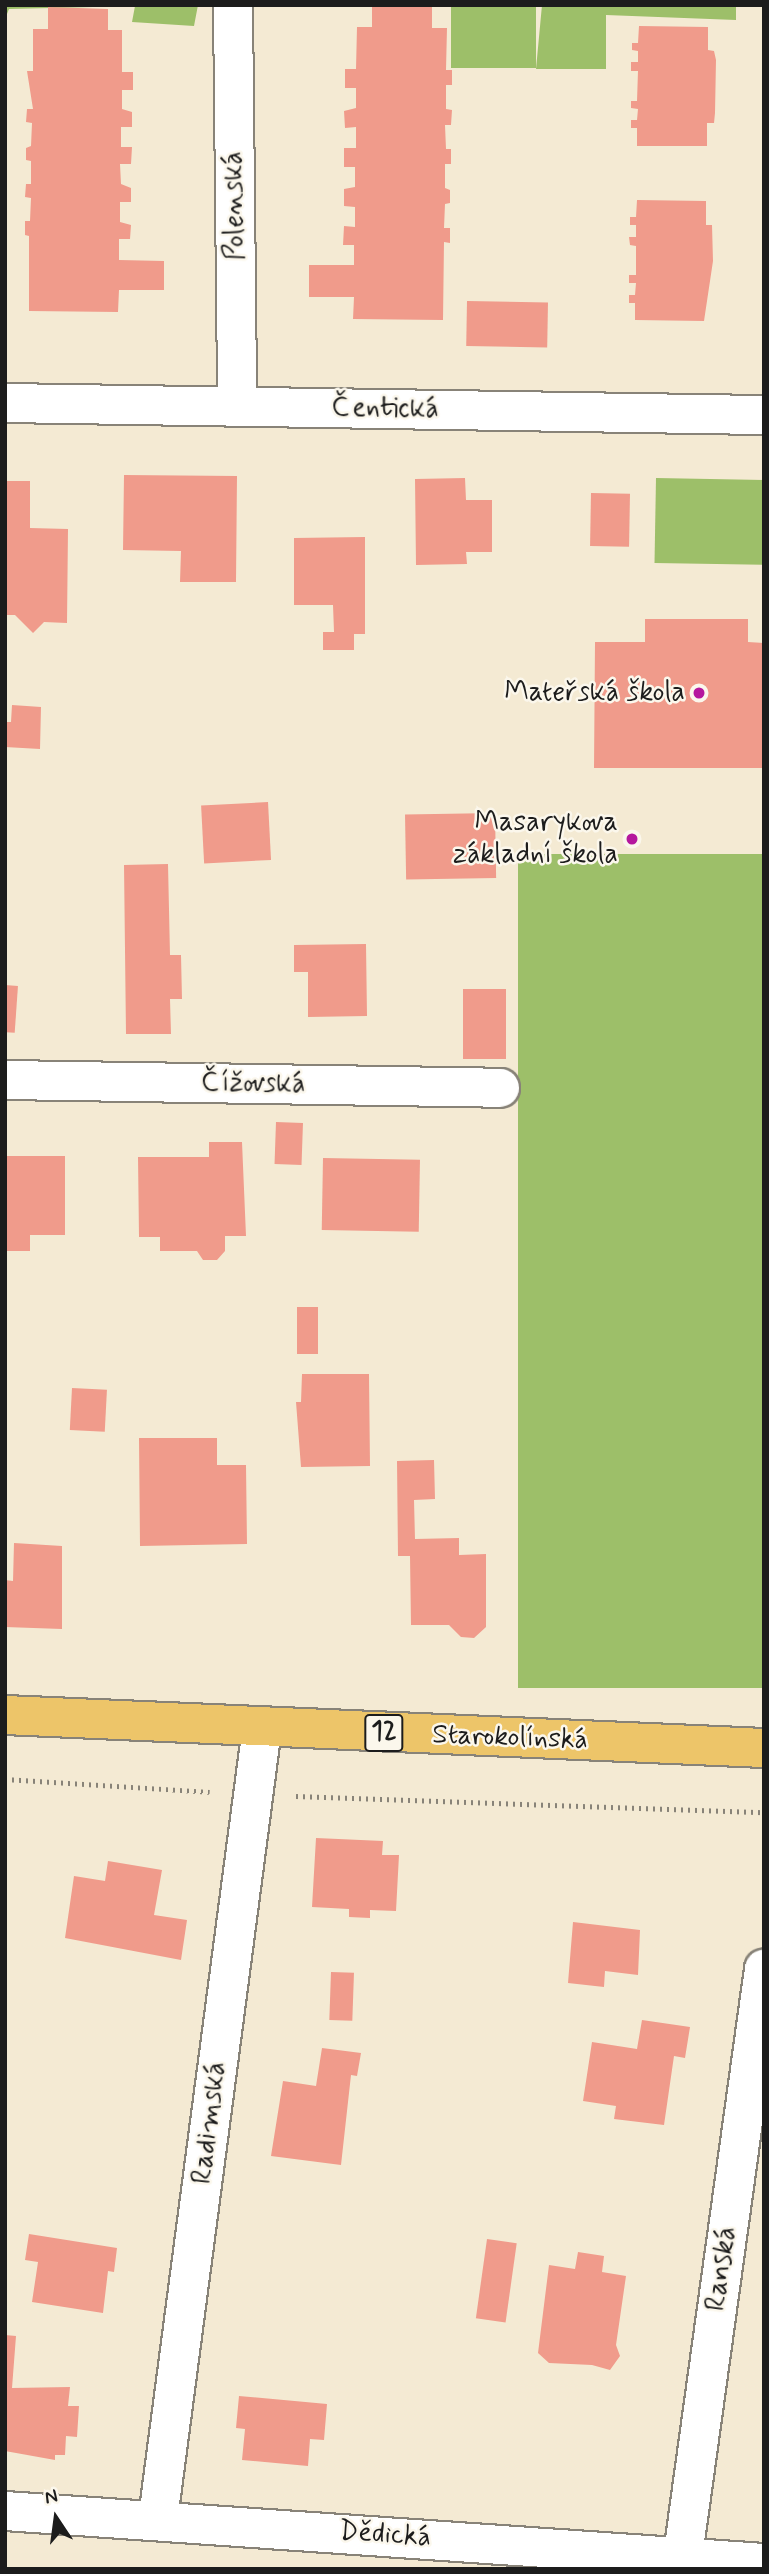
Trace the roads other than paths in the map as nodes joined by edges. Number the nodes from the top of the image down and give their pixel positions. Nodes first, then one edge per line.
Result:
1 (233, 5) edge
2 (5, 403) edge
3 (237, 407) junction
4 (764, 415) edge
5 (5, 1080) edge
6 (500, 1088) dead end
7 (5, 1715) edge
8 (262, 1728) junction
9 (764, 1748) edge
10 (764, 1969) edge
11 (5, 2511) edge
12 (158, 2518) junction
13 (682, 2563) edge
14 (764, 2563) edge

1 - 3 street, Polenská
2 - 3 street, Čentická
3 - 4 street, Čentická
5 - 6 street, Čížovská
7 - 8 main road, Starokolínská / 12
8 - 9 main road, Starokolínská / 12
8 - 12 street, Radimská
10 - 13 street, Ranská
11 - 12 street, Dědická
12 - 13 street, Dědická
13 - 14 street, Dědická

